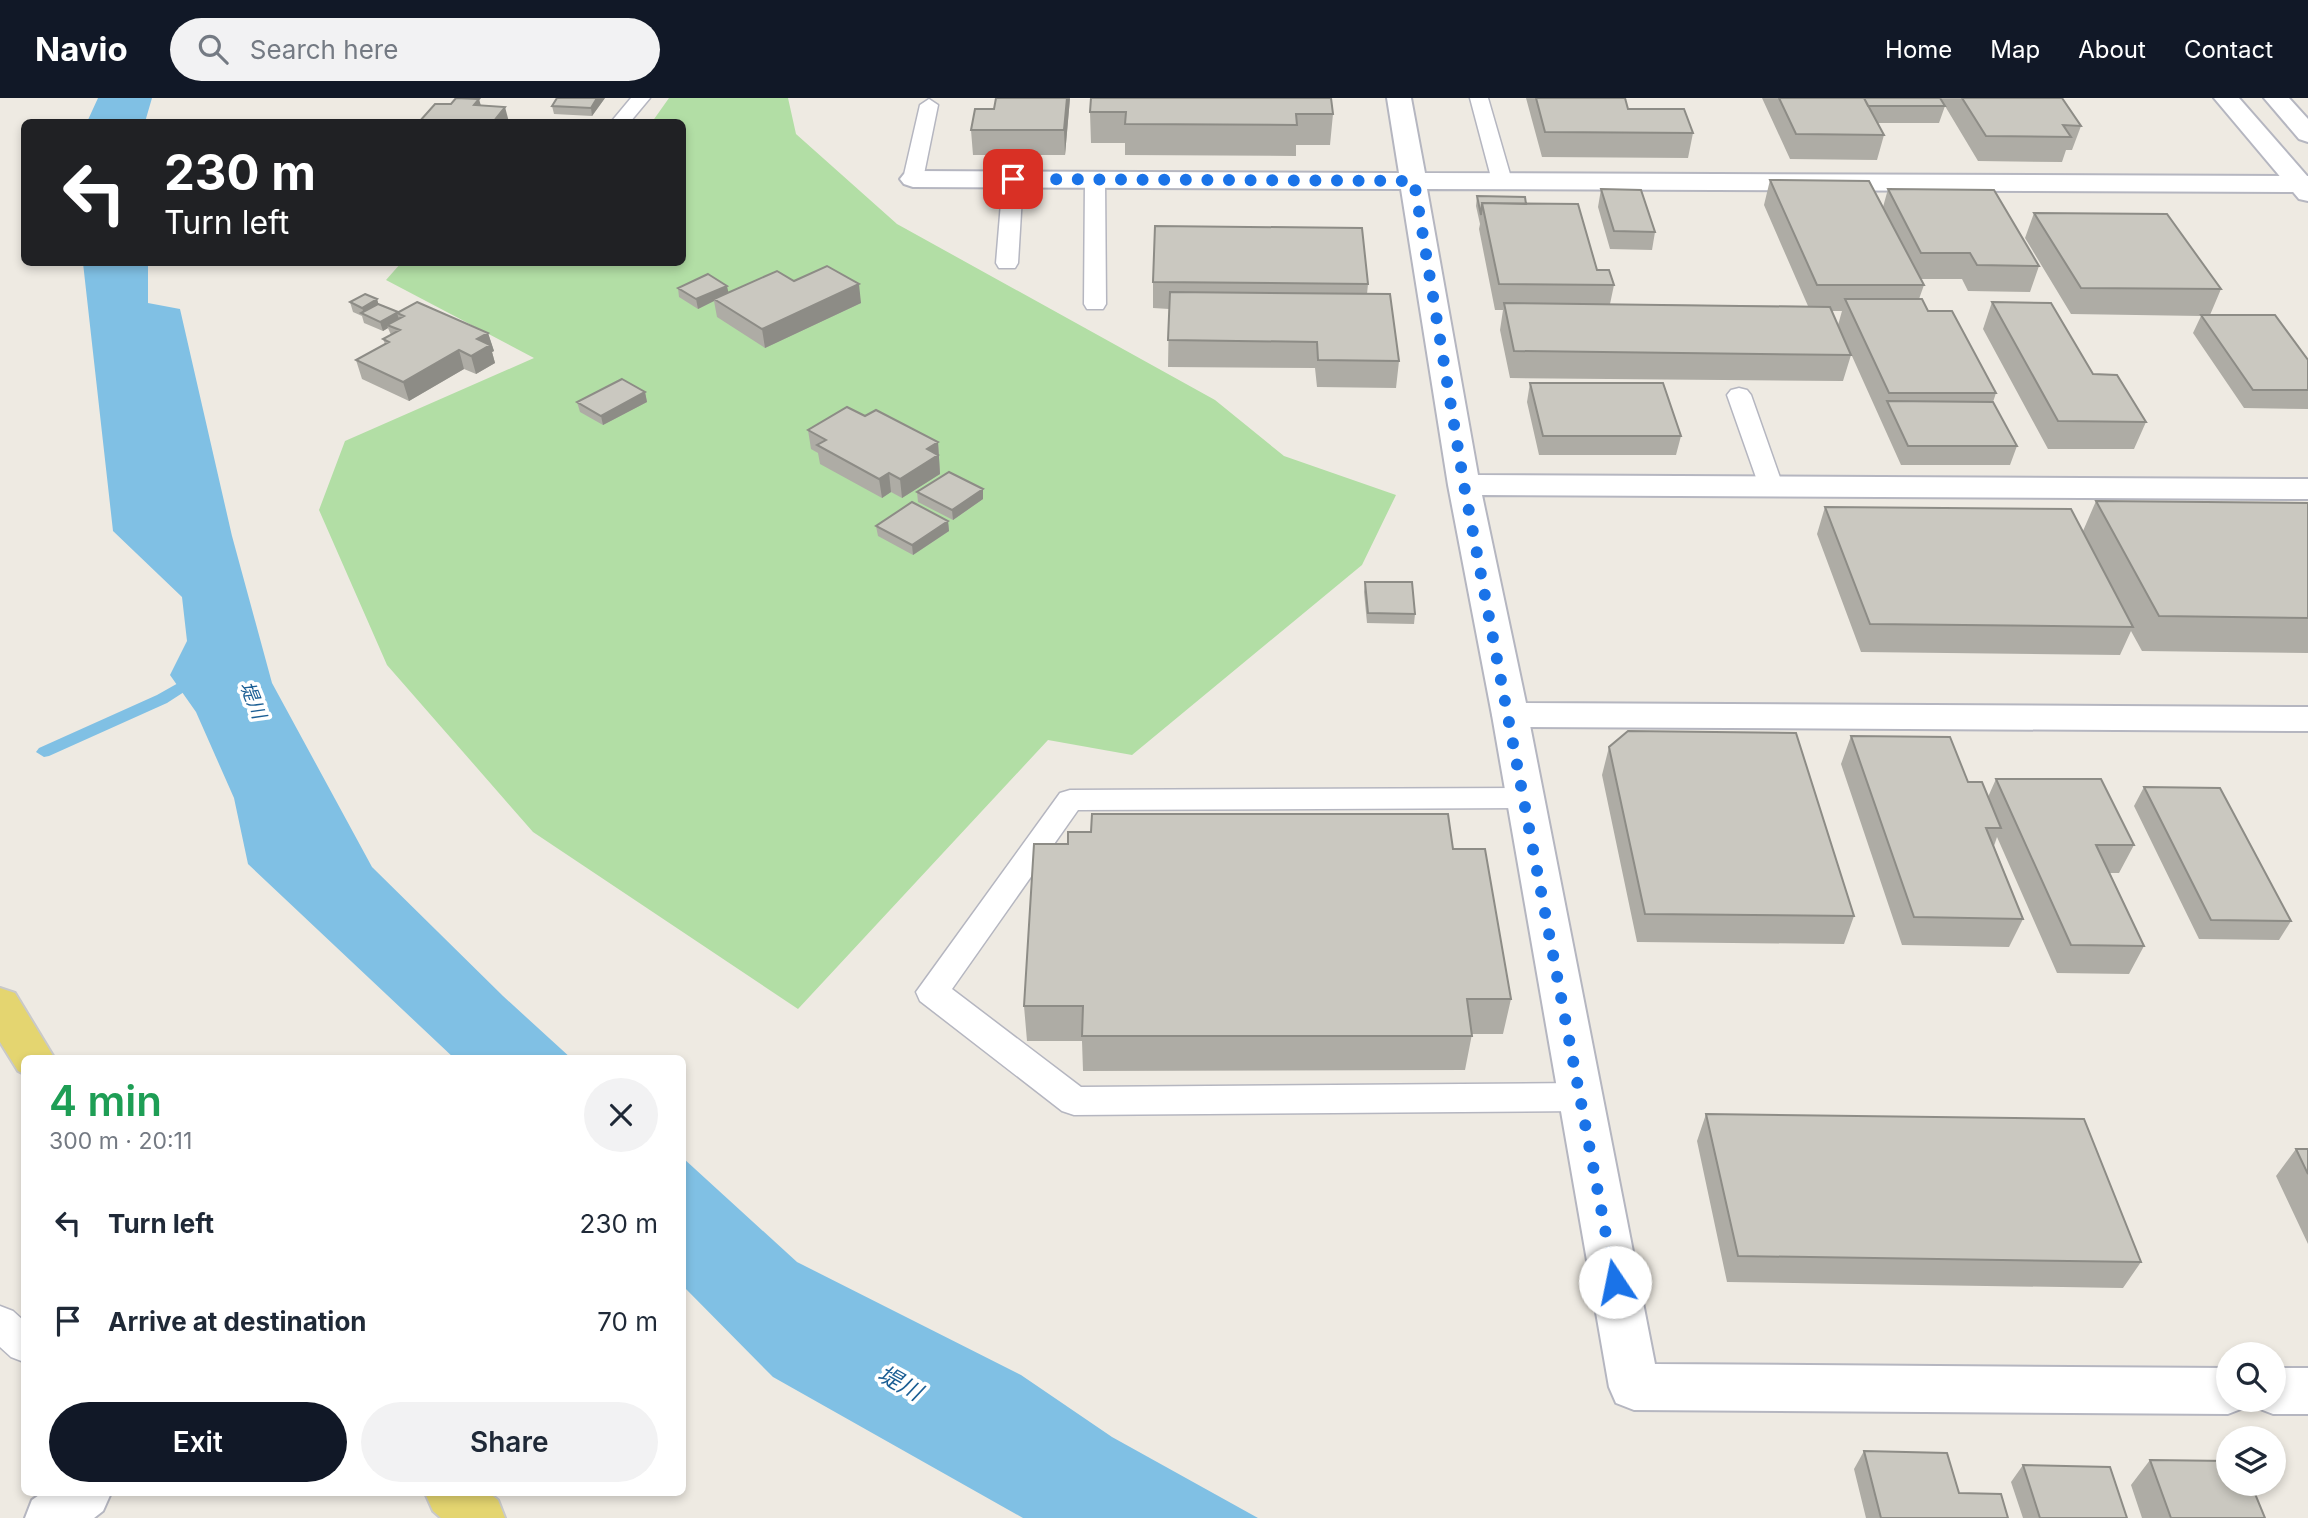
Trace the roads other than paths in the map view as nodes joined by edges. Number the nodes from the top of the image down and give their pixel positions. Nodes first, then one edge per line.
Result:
1 (641, 98) edge
2 (1399, 98) edge
3 (1479, 98) edge
4 (2226, 98) edge
5 (2276, 98) edge
6 (929, 105) dead end
7 (623, 119) edge
8 (2308, 134) edge
9 (913, 179) joint
10 (1013, 179) junction
11 (1095, 179) junction
12 (1414, 181) junction
13 (1502, 181) junction
14 (2306, 187) edge
15 (1007, 263) dead end
16 (1095, 304) dead end
17 (1739, 395) dead end
18 (1464, 485) junction
19 (1771, 486) junction
20 (2308, 489) edge
21 (1510, 715) junction
22 (2308, 719) edge
23 (1524, 798) junction
24 (0, 1005) edge
25 (31, 1055) edge
26 (1581, 1097) junction
27 (0, 1323) edge
28 (21, 1342) edge
29 (2216, 1391) edge
30 (2286, 1391) edge
31 (2308, 1391) edge
32 (81, 1496) edge
33 (454, 1496) edge
34 (51, 1518) edge
35 (479, 1518) edge

1 - 7 lane
2 - 12 street
3 - 13 lane
4 - 14 street
5 - 8 street
6 - 9 lane
9 - 10 street
10 - 11 street
10 - 15 lane
11 - 12 street
11 - 16 lane
12 - 13 street
12 - 18 street
13 - 14 street
17 - 19 lane
18 - 19 street
18 - 21 street
19 - 20 street
21 - 22 street
21 - 23 street
23 - 26 street
23 - 26 lane
24 - 25 main road
26 - 29 street
27 - 28 lane
30 - 31 street
32 - 34 street
33 - 35 main road

